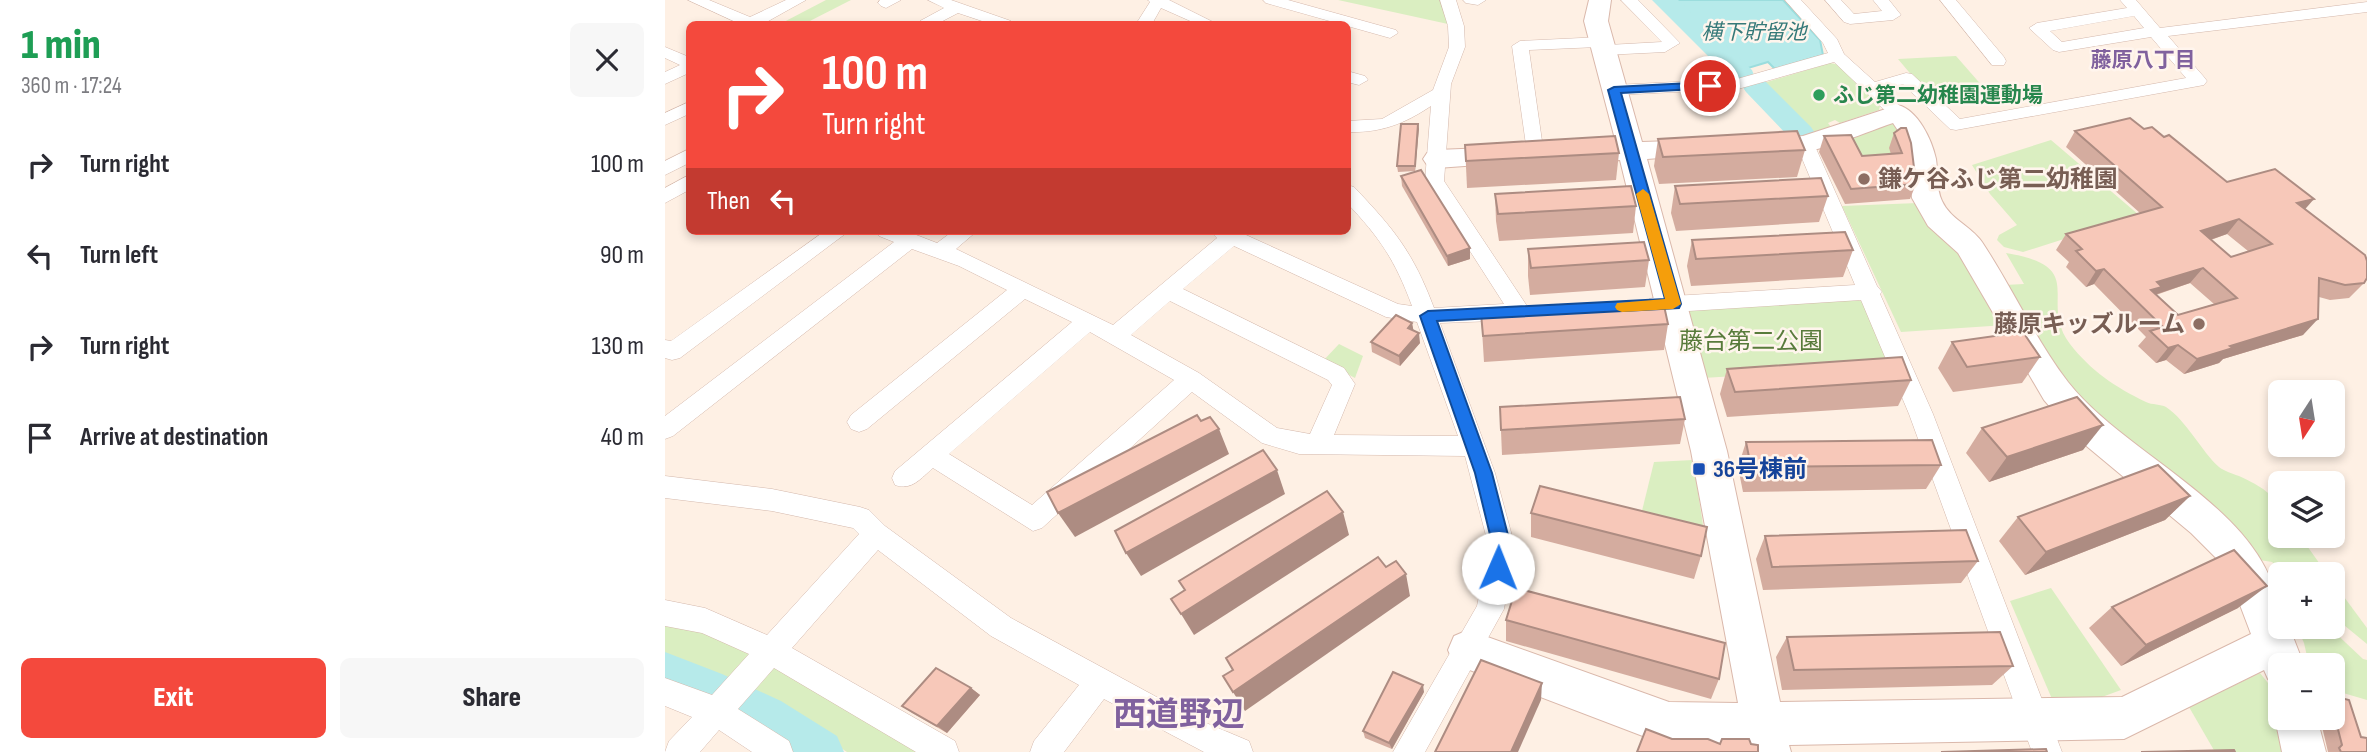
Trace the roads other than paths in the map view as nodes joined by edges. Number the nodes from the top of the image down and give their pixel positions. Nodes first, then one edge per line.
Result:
1 (696, 0) edge
2 (798, 0) edge
3 (936, 0) edge
4 (990, 0) edge
5 (1157, 0) edge
6 (1271, 0) edge
7 (1448, 0) edge
8 (1471, 0) edge
9 (1478, 0) edge
10 (1588, 0) edge
11 (1600, 0) edge
12 (1629, 0) edge
13 (1793, 0) edge
14 (1833, 0) edge
15 (1881, 0) edge
16 (1948, 0) edge
17 (2132, 6) edge
18 (2367, 7) edge
19 (964, 9) junction
20 (746, 21) edge
21 (758, 21) edge
22 (934, 21) edge
23 (996, 21) edge
24 (1146, 21) edge
25 (1202, 21) edge
26 (1347, 21) edge
27 (1351, 22) edge
28 (2155, 32) junction
29 (1390, 33) dead end
30 (1603, 46) junction
31 (665, 52) edge
32 (1837, 56) junction
33 (1999, 61) dead end
34 (686, 63) edge
35 (686, 67) edge
36 (665, 79) edge
37 (1872, 88) junction
38 (1614, 90) junction
39 (1440, 93) junction
40 (686, 109) edge
41 (1898, 113) junction
42 (665, 120) edge
43 (1351, 126) edge
44 (1805, 144) junction
45 (1632, 150) junction
46 (1535, 155) junction
47 (686, 157) edge
48 (1437, 159) junction
49 (665, 170) edge
50 (686, 178) edge
51 (686, 181) edge
52 (1351, 195) edge
53 (665, 197) edge
54 (833, 235) edge
55 (897, 235) edge
56 (962, 235) edge
57 (1228, 235) edge
58 (1234, 235) edge
59 (910, 240) junction
60 (941, 250) junction
61 (1023, 289) junction
62 (1168, 291) junction
63 (1871, 292) junction
64 (1673, 304) junction
65 (1632, 306) edge
66 (1428, 316) junction
67 (1088, 321) junction
68 (1115, 336) junction
69 (665, 348) edge
70 (1191, 379) junction
71 (859, 422) dead end
72 (665, 429) edge
73 (1318, 444) junction
74 (1473, 446) junction
75 (932, 455) junction
76 (904, 478) dead end
77 (665, 487) edge
78 (876, 534) junction
79 (665, 613) edge
80 (770, 650) junction
81 (1468, 650) junction
82 (2279, 653) edge
83 (2268, 659) edge
84 (1099, 682) junction
85 (665, 691) edge
86 (725, 700) junction
87 (2299, 730) edge
88 (2040, 735) edge
89 (1767, 738) edge
90 (680, 752) edge
91 (778, 752) edge
92 (944, 752) edge
93 (1045, 752) edge
94 (1238, 752) edge
95 (1408, 752) edge
96 (2304, 752) edge

1 - 20 street
2 - 21 street
3 - 19 street
4 - 19 street
5 - 24 street
5 - 25 street
6 - 26 street
7 - 39 street
8 - 9 street
10 - 11 street
11 - 30 street
12 - 30 street
13 - 32 street
14 - 15 street
16 - 33 street
17 - 28 street
17 - 28 street
18 - 28 street
19 - 22 street
19 - 23 street
27 - 29 street
28 - 37 street
30 - 38 street
30 - 46 street
31 - 34 street
32 - 37 street
32 - 38 street
35 - 36 street
37 - 41 street
38 - 45 street
39 - 43 street
39 - 48 street
40 - 42 street
41 - 44 street
41 - 82 street
44 - 45 street
44 - 63 street
45 - 46 street
45 - 64 street
46 - 48 street
47 - 49 street
48 - 66 street
49 - 50 street
51 - 53 street
52 - 66 street
54 - 69 street
55 - 59 street
56 - 60 street
57 - 62 street
58 - 66 street
59 - 60 street
59 - 72 street
60 - 61 street
61 - 67 street
61 - 71 street
62 - 68 street
62 - 73 street
63 - 64 street
63 - 88 street
64 - 65 street
64 - 89 street
66 - 74 street
67 - 68 street
67 - 75 street
68 - 70 street
70 - 73 street
70 - 75 street
73 - 74 street
74 - 81 street
75 - 76 street
77 - 78 street
78 - 80 street
78 - 84 street
79 - 80 street
80 - 86 street
80 - 92 street
81 - 89 street
81 - 95 street
83 - 88 street
84 - 93 street
84 - 94 street
85 - 86 street
86 - 90 street
86 - 91 street
87 - 96 street
88 - 89 street

